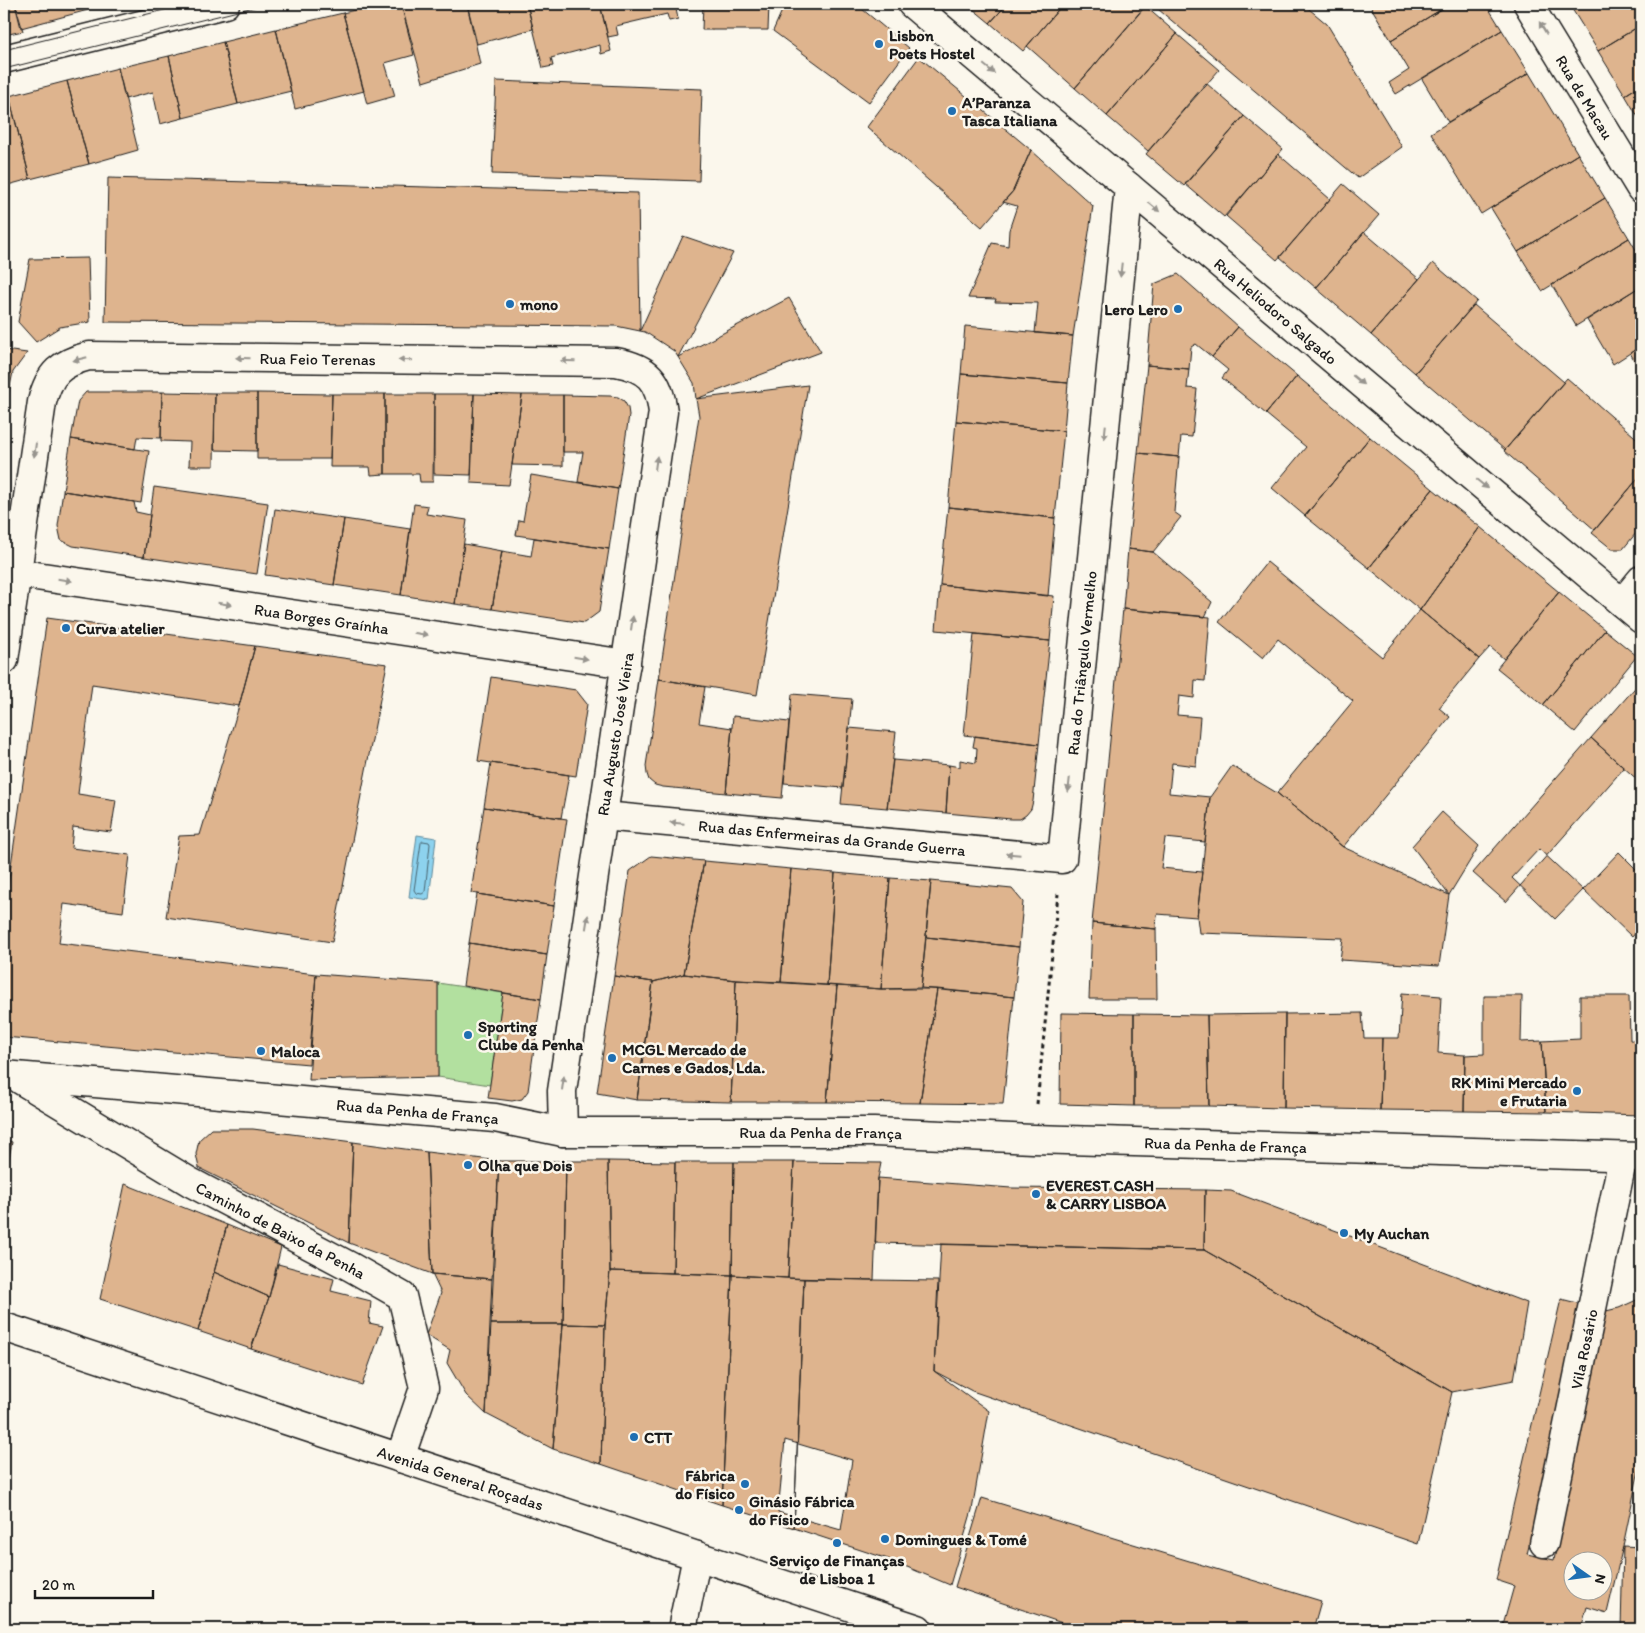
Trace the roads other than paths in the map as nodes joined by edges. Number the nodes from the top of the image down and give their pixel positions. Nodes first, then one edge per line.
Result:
1 (225, 4) edge
2 (912, 4) edge
3 (1528, 4) edge
4 (4, 59) edge
5 (1129, 187) junction
6 (1641, 189) edge
7 (616, 362) joint
8 (16, 573) junction
9 (1641, 580) edge
10 (1632, 610) edge
11 (4, 660) edge
12 (626, 664) junction
13 (603, 816) junction
14 (1062, 859) joint
15 (10, 1076) edge
16 (564, 1132) junction
17 (1632, 1157) edge
18 (4, 1327) edge
19 (400, 1458) junction
20 (1544, 1543) dead end
21 (697, 1556) junction
22 (682, 1629) edge
23 (918, 1629) edge

1 - 4 street
2 -> 5 street, Rua Heliodoro Salgado
6 -> 3 street, Rua de Macau
5 -> 10 street, Rua Heliodoro Salgado
5 -> 14 street, Rua do Triângulo Vermelho
7 -> 8 street, Rua Feio Terenas
12 -> 7 street, Rua Augusto José Vieira
8 - 11 street, Rua Feio Terenas
8 -> 12 street, Rua Borges Graínha
9 - 10 street
12 - 13 street, Rua Augusto José Vieira
14 -> 13 street, Rua das Enfermeiras da Grande Guerra
16 -> 13 street, Rua Augusto José Vieira
15 - 16 street, Rua da Penha de França
15 - 19 street, Caminho de Baixo da Penha
16 - 17 street, Rua da Penha de França
17 - 20 street, Vila Rosário
18 - 19 street, Avenida General Roçadas
19 - 21 street, Avenida General Roçadas
21 - 22 street
21 - 23 street, Avenida General Roçadas

